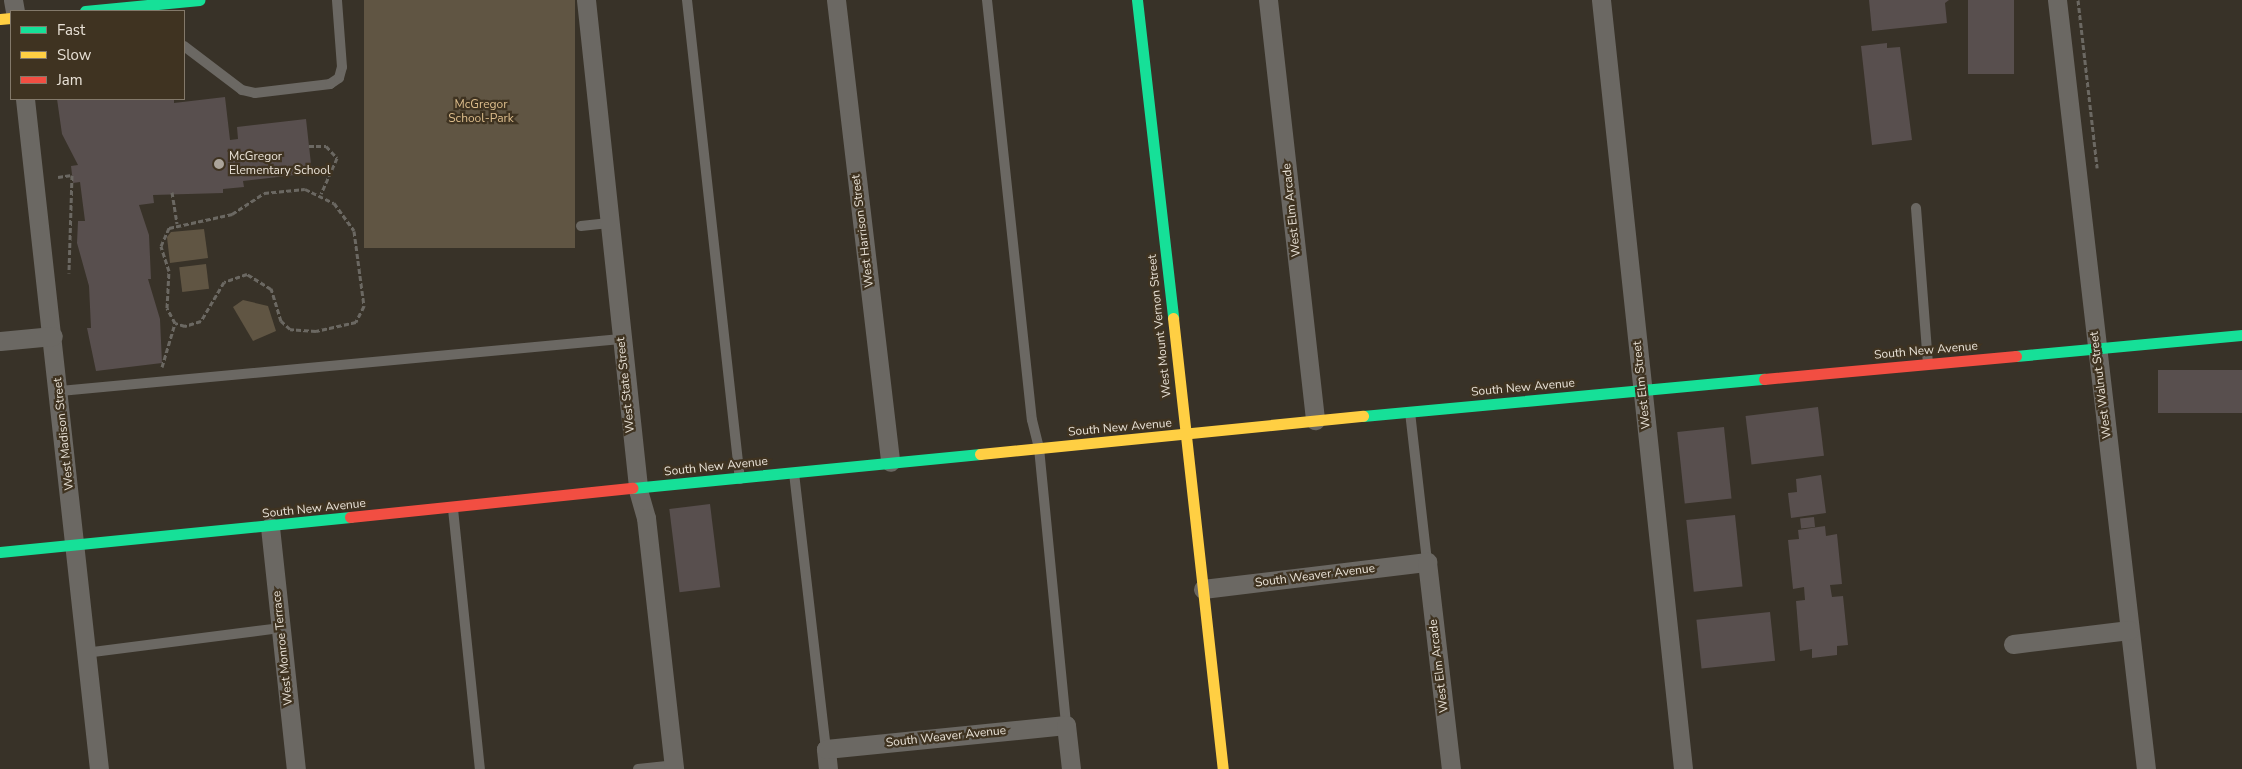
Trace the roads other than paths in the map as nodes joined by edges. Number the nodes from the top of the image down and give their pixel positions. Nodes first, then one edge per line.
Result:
1 (199, 0) edge
2 (337, 0) edge
3 (586, 0) edge
4 (687, 0) edge
5 (836, 0) edge
6 (987, 0) edge
7 (1137, 0) edge
8 (1268, 0) edge
9 (1601, 0) edge
10 (2057, 0) edge
11 (177, 7) edge
12 (108, 10) edge
13 (185, 47) edge
14 (25, 100) edge
15 (1916, 208) dead end
16 (609, 223) junction
17 (581, 226) dead end
18 (2242, 335) edge
19 (53, 336) junction
20 (621, 339) junction
21 (0, 341) edge
22 (2096, 350) junction
23 (1928, 365) junction
24 (60, 391) junction
25 (1643, 391) junction
26 (1410, 412) junction
27 (1315, 420) junction
28 (1186, 436) junction
29 (1039, 448) junction
30 (890, 462) junction
31 (794, 473) junction
32 (740, 479) junction
33 (638, 490) junction
34 (453, 509) junction
35 (270, 527) junction
36 (76, 545) junction
37 (0, 552) edge
38 (1427, 562) junction
39 (1203, 589) junction
40 (281, 628) junction
41 (2130, 630) junction
42 (2013, 644) dead end
43 (85, 653) junction
44 (1066, 725) junction
45 (826, 749) junction
46 (674, 767) edge
47 (99, 769) edge
48 (296, 769) edge
49 (480, 769) edge
50 (638, 769) edge
51 (828, 769) edge
52 (1071, 769) edge
53 (1224, 769) edge
54 (1451, 769) edge
55 (1684, 769) edge
56 (2146, 769) edge

1 - 11 street
2 - 13 lane
3 - 16 street, West State Street
4 - 32 lane
5 - 30 street, West Harrison Street
6 - 29 lane
7 - 28 street, West Mount Vernon Street
8 - 27 street, West Elm Arcade
9 - 25 street, West Elm Street
10 - 22 street, West Walnut Street
11 - 12 street
14 - 19 street, West Madison Street
15 - 23 lane
16 - 17 lane
16 - 20 street, West State Street
18 - 22 street, South New Avenue
19 - 21 street
19 - 24 street, West Madison Street
20 - 24 lane
20 - 33 street, West State Street
22 - 23 street, South New Avenue
22 - 41 street, West Walnut Street
23 - 25 street, South New Avenue
24 - 36 street, West Madison Street
25 - 26 street, South New Avenue
25 - 55 street, West Elm Street
26 - 27 street, South New Avenue
26 - 38 lane
27 - 28 street, South New Avenue
28 - 29 street, South New Avenue
28 - 39 street, West Mount Vernon Street
29 - 30 street, South New Avenue
29 - 44 lane
30 - 31 street, South New Avenue
31 - 32 street, South New Avenue
31 - 45 lane
32 - 33 street, South New Avenue
33 - 34 street, South New Avenue
33 - 46 street, West State Street
34 - 35 street, South New Avenue
34 - 49 lane
35 - 36 street, South New Avenue
35 - 40 street, West Monroe Terrace
36 - 37 street, South New Avenue
36 - 43 street, West Madison Street
38 - 39 street, South Weaver Avenue
38 - 54 street, West Elm Arcade
39 - 53 street, West Mount Vernon Street
40 - 43 lane
40 - 48 street, West Monroe Terrace
41 - 42 street
41 - 56 street, West Walnut Street
43 - 47 street, West Madison Street
44 - 45 street, South Weaver Avenue
44 - 52 street
45 - 51 street
46 - 50 lane

